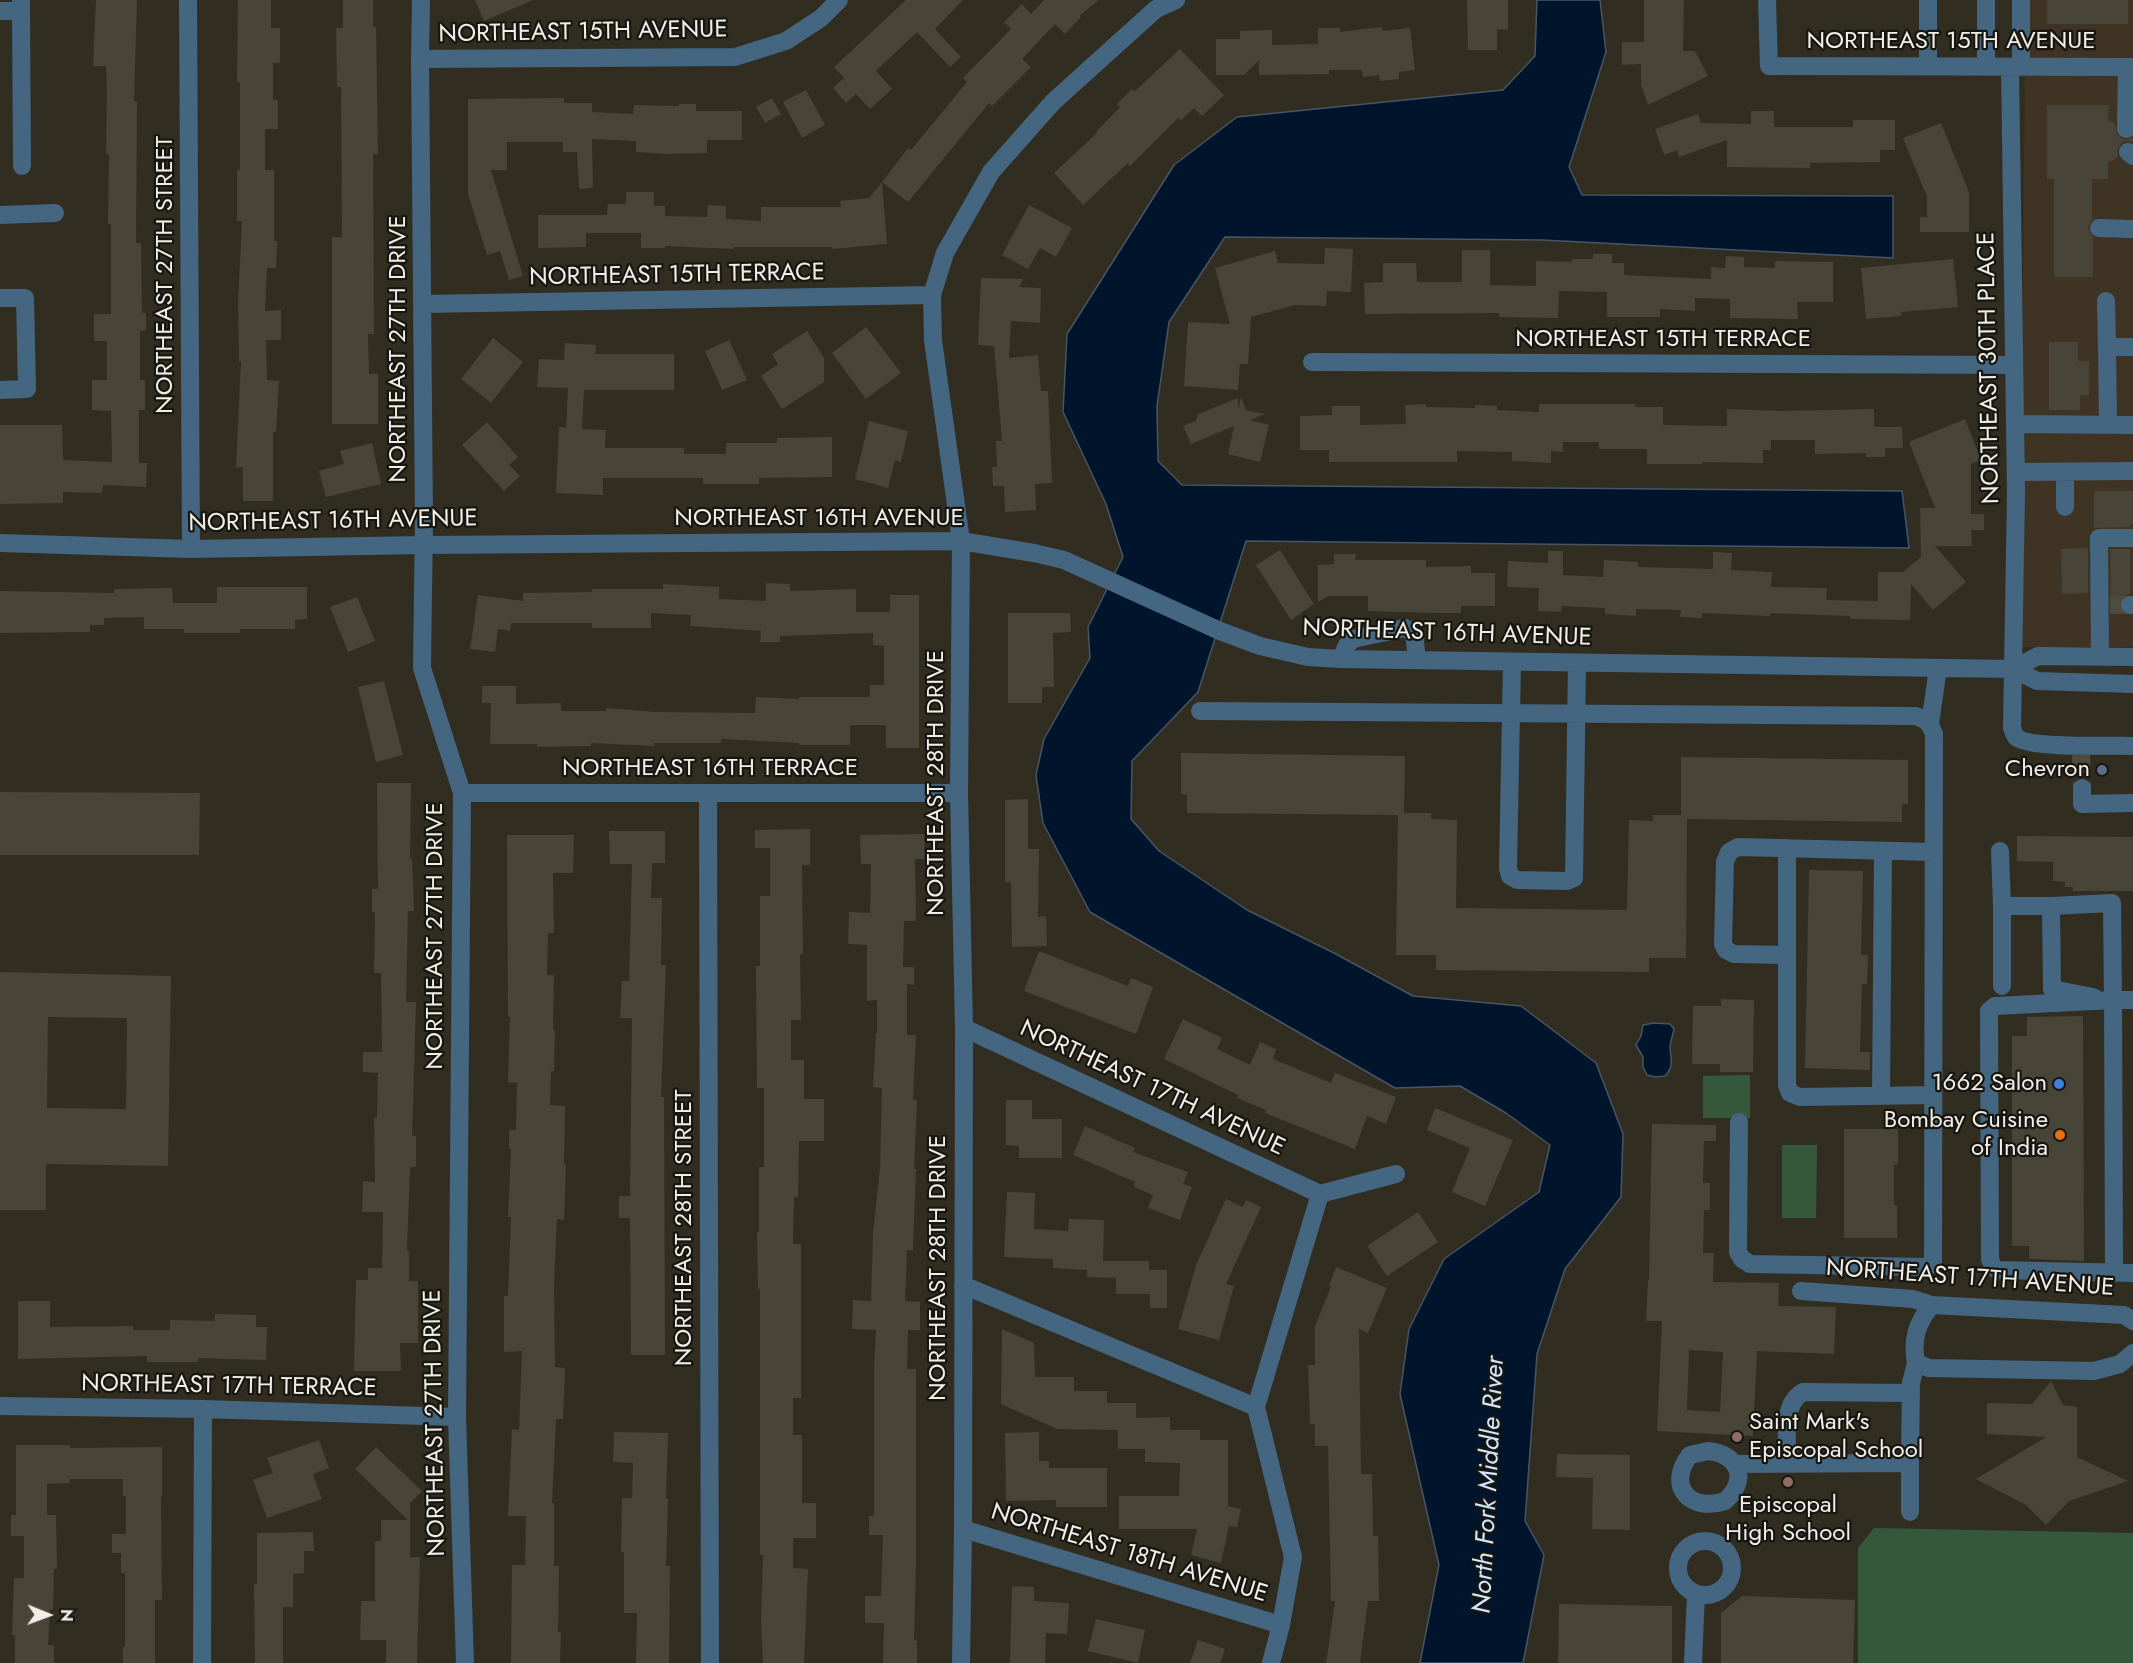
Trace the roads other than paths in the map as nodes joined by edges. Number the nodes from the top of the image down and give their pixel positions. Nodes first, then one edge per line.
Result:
1 (188, 0) edge
2 (421, 0) edge
3 (838, 0) edge
4 (1176, 0) edge
5 (1767, 0) edge
6 (1928, 0) edge
7 (1986, 0) edge
8 (2021, 0) edge
9 (21, 6) edge
10 (0, 11) edge
11 (420, 59) junction
12 (1928, 66) junction
13 (1986, 67) junction
14 (2015, 67) junction
15 (2130, 67) edge
16 (2128, 120) edge
17 (22, 166) dead end
18 (55, 213) dead end
19 (0, 215) edge
20 (2100, 228) dead end
21 (2133, 229) edge
22 (932, 295) junction
23 (0, 297) edge
24 (2106, 300) dead end
25 (423, 304) junction
26 (2107, 347) junction
27 (2133, 347) edge
28 (1312, 362) dead end
29 (2014, 365) junction
30 (0, 390) edge
31 (2015, 424) junction
32 (2133, 424) edge
33 (2108, 425) junction
34 (2133, 471) edge
35 (2016, 472) junction
36 (2065, 472) junction
37 (2065, 507) dead end
38 (2133, 538) edge
39 (962, 541) junction
40 (0, 543) edge
41 (424, 545) junction
42 (191, 549) junction
43 (2100, 657) junction
44 (2133, 657) edge
45 (1341, 659) junction
46 (1417, 660) junction
47 (1512, 662) junction
48 (1577, 663) junction
49 (1938, 668) junction
50 (2013, 669) junction
51 (2133, 684) edge
52 (1200, 711) dead end
53 (1511, 713) junction
54 (1576, 714) junction
55 (1930, 724) junction
56 (2133, 746) edge
57 (2082, 788) tunnel mouth
58 (462, 793) junction
59 (708, 793) junction
60 (959, 793) junction
61 (2133, 803) edge
62 (1787, 848) junction
63 (1882, 851) junction
64 (2000, 851) dead end
65 (1934, 852) junction
66 (2002, 906) junction
67 (2051, 906) junction
68 (1787, 955) junction
69 (2002, 986) dead end
70 (2106, 1000) junction
71 (2133, 1000) edge
72 (964, 1029) junction
73 (1933, 1095) junction
74 (1881, 1096) junction
75 (1739, 1122) dead end
76 (1396, 1174) dead end
77 (1320, 1194) junction
78 (2114, 1273) junction
79 (2133, 1273) edge
80 (963, 1285) junction
81 (1801, 1291) dead end
82 (1932, 1305) junction
83 (2133, 1321) edge
84 (2133, 1353) edge
85 (1917, 1364) junction
86 (1911, 1393) junction
87 (0, 1406) edge
88 (1256, 1407) junction
89 (203, 1408) junction
90 (457, 1417) junction
91 (1910, 1463) junction
92 (1736, 1464) dead end
93 (1788, 1464) junction
94 (1910, 1512) dead end
95 (963, 1528) junction
96 (1696, 1594) dead end
97 (1281, 1625) junction
98 (202, 1663) edge
99 (465, 1663) edge
100 (711, 1663) edge
101 (961, 1663) edge
102 (1271, 1663) edge
103 (1693, 1663) edge

1 - 42 street, NORTHEAST 27TH STREET
2 - 11 street, NORTHEAST 27TH DRIVE
3 - 11 street, NORTHEAST 15TH AVENUE
4 - 22 street, NORTHEAST 28TH DRIVE
5 - 12 street, NORTHEAST 15TH AVENUE
6 - 12 street
7 - 13 street
8 - 14 street, NORTHEAST 30TH PLACE
9 - 10 street
9 - 17 street
11 - 25 street, NORTHEAST 27TH DRIVE
12 - 13 street, NORTHEAST 15TH AVENUE
13 - 14 street, NORTHEAST 15TH AVENUE
14 - 15 street, NORTHEAST 15TH AVENUE
14 - 29 street, NORTHEAST 30TH PLACE
15 - 16 street
18 - 19 street
20 - 21 street
22 - 25 street, NORTHEAST 15TH TERRACE
22 - 39 street, NORTHEAST 28TH DRIVE
23 - 30 street
24 - 26 street
25 - 41 street, NORTHEAST 27TH DRIVE
26 - 27 street
26 - 33 street
28 - 29 street, NORTHEAST 15TH TERRACE
29 - 31 street, NORTHEAST 30TH PLACE
31 - 33 street
31 - 35 street, NORTHEAST 30TH PLACE
32 - 33 street
34 - 36 street
35 - 36 street
35 - 50 street, NORTHEAST 30TH PLACE
36 - 37 street
38 - 43 street
39 - 41 street, NORTHEAST 16TH AVENUE
39 - 45 street, NORTHEAST 16TH AVENUE
39 - 60 street, NORTHEAST 28TH DRIVE
40 - 42 street, NORTHEAST 16TH AVENUE
41 - 42 street, NORTHEAST 16TH AVENUE
41 - 58 street, NORTHEAST 27TH DRIVE
43 - 44 street, NORTHEAST 16TH AVENUE
43 - 50 street, NORTHEAST 16TH AVENUE
45 - 46 street, NORTHEAST 16TH AVENUE
45 - 46 street
46 - 47 street, NORTHEAST 16TH AVENUE
47 - 48 street, NORTHEAST 16TH AVENUE
47 - 53 street
48 - 49 street, NORTHEAST 16TH AVENUE
48 - 54 street
49 - 50 street, NORTHEAST 16TH AVENUE
49 - 55 street
50 - 51 street, NORTHEAST 16TH AVENUE
50 - 56 street, NORTHEAST 30TH PLACE
52 - 53 street
53 - 54 street
53 - 54 street
54 - 55 street
55 - 65 street
57 - 61 street
58 - 59 street, NORTHEAST 16TH TERRACE
58 - 90 street, NORTHEAST 27TH DRIVE
59 - 60 street, NORTHEAST 16TH TERRACE
59 - 100 street, NORTHEAST 28TH STREET
60 - 72 street, NORTHEAST 28TH DRIVE
62 - 63 street
62 - 68 street
62 - 68 street
63 - 65 street
63 - 74 street
64 - 66 street
65 - 73 street
66 - 67 street
66 - 69 street
67 - 70 street
67 - 70 street
68 - 74 street
70 - 71 street
70 - 78 street
70 - 78 street
72 - 77 street, NORTHEAST 17TH AVENUE
72 - 80 street, NORTHEAST 28TH DRIVE
73 - 74 street
73 - 75 street
76 - 77 street
77 - 88 street
78 - 79 street
80 - 88 street
80 - 95 street, NORTHEAST 28TH DRIVE
81 - 82 street, NORTHEAST 17TH AVENUE
82 - 83 street, NORTHEAST 17TH AVENUE
82 - 85 street
84 - 85 street
85 - 86 street
86 - 91 street
86 - 93 street
87 - 89 street, NORTHEAST 17TH TERRACE
88 - 97 street
89 - 90 street, NORTHEAST 17TH TERRACE
89 - 98 street
90 - 99 street, NORTHEAST 27TH DRIVE
91 - 93 street
91 - 94 street
92 - 93 street
95 - 97 street, NORTHEAST 18TH AVENUE
95 - 101 street, NORTHEAST 28TH DRIVE
96 - 103 street
97 - 102 street

